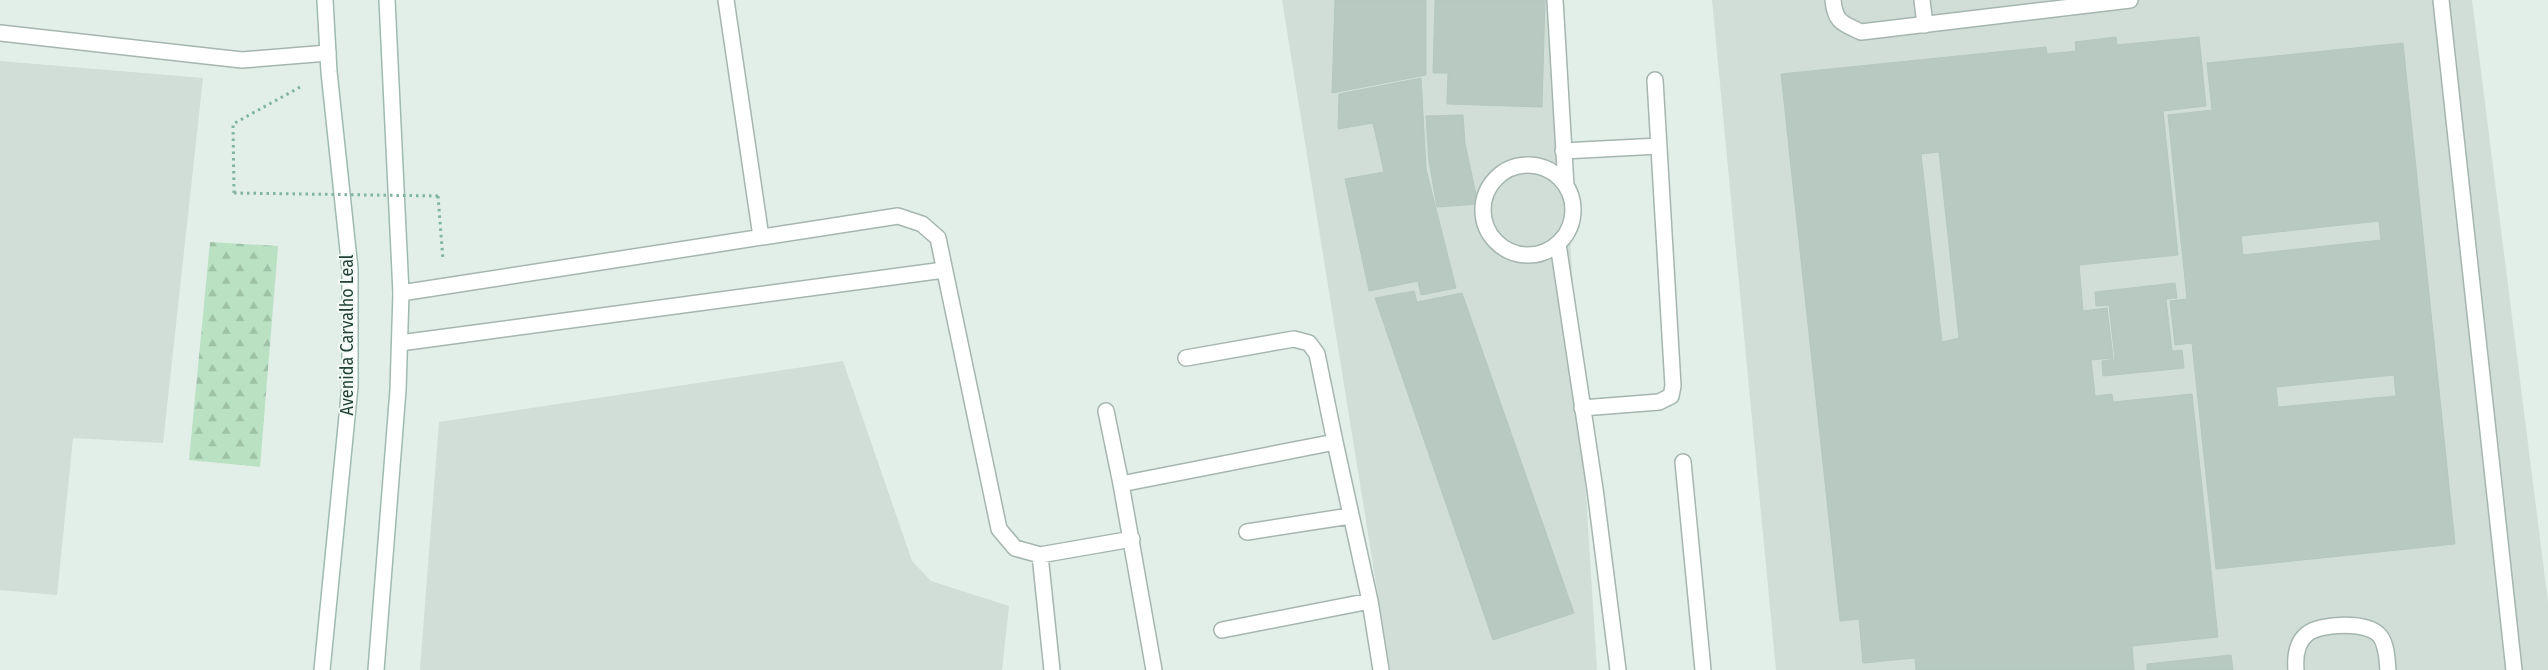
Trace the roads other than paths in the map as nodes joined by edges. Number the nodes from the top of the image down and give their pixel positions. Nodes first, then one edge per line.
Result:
1 (325, 0) edge
2 (387, 0) edge
3 (726, 0) edge
4 (1556, 0) edge
5 (1832, 0) edge
6 (1922, 0) edge
7 (2128, 0) edge
8 (2441, 0) edge
9 (2034, 6) edge
10 (1925, 25) junction
11 (0, 33) edge
12 (328, 53) junction
13 (1655, 80) dead end
14 (1659, 146) junction
15 (1563, 152) junction
16 (1566, 186) junction
17 (761, 237) junction
18 (1558, 244) junction
19 (944, 270) junction
20 (401, 289) junction
21 (400, 343) junction
22 (1186, 358) dead end
23 (1582, 408) junction
24 (1106, 411) dead end
25 (1335, 442) junction
26 (1683, 462) dead end
27 (1121, 484) junction
28 (1350, 516) junction
29 (1247, 532) dead end
30 (1132, 539) junction
31 (1040, 555) junction
32 (1370, 601) junction
33 (1222, 630) dead end
34 (322, 670) edge
35 (376, 670) edge
36 (1052, 670) edge
37 (1154, 670) edge
38 (1381, 670) edge
39 (1618, 670) edge
40 (1703, 670) edge
41 (2296, 670) edge
42 (2388, 670) edge
43 (2514, 670) edge

1 - 12 street, Avenida Carvalho Leal
2 - 20 street
3 - 17 street
4 - 15 street
5 - 10 street
6 - 10 street
7 - 9 street
8 - 43 street
9 - 10 street
11 - 12 street
12 - 34 street, Avenida Carvalho Leal
13 - 14 street
14 - 15 street
14 - 23 street
15 - 16 street
16 - 18 street
16 - 18 street
17 - 19 street
17 - 20 street
18 - 23 street
19 - 21 street
19 - 31 street
20 - 21 street
21 - 35 street
22 - 25 street
23 - 39 street
24 - 27 street
25 - 27 street
25 - 28 street
26 - 40 street
27 - 30 street
28 - 29 street
28 - 32 street
30 - 31 street
30 - 37 street
31 - 36 street
32 - 33 street
32 - 38 street
41 - 42 street

